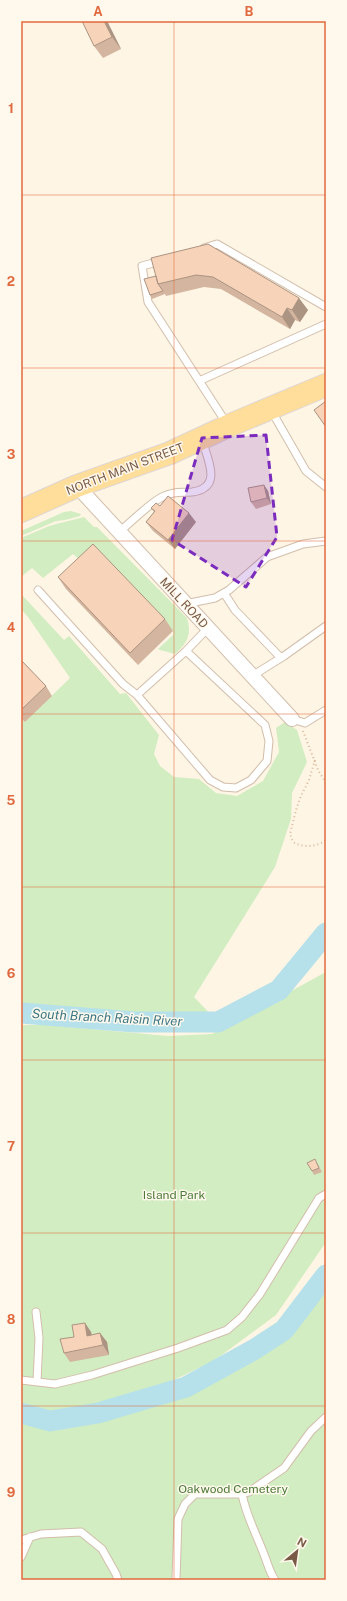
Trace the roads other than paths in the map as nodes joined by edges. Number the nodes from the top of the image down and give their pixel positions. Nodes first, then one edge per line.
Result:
1 (194, 250) edge
2 (165, 260) edge
3 (326, 307) edge
4 (326, 324) edge
5 (199, 381) junction
6 (326, 385) edge
7 (270, 409) junction
8 (228, 426) junction
9 (202, 438) junction
10 (77, 486) junction
11 (326, 488) edge
12 (21, 511) edge
13 (119, 532) junction
14 (326, 541) edge
15 (38, 590) dead end
16 (224, 593) junction
17 (185, 604) junction
18 (326, 626) edge
19 (208, 628) junction
20 (186, 651) junction
21 (281, 658) junction
22 (252, 676) junction
23 (137, 695) junction
24 (326, 710) edge
25 (297, 721) joint
26 (326, 1194) edge
27 (36, 1312) dead end
28 (21, 1380) edge
29 (37, 1382) junction
30 (326, 1417) edge
31 (242, 1494) junction
32 (30, 1537) junction
33 (21, 1540) edge
34 (21, 1557) edge
35 (118, 1580) edge
36 (176, 1580) edge
37 (275, 1580) edge

1 - 3 lane
2 - 5 lane
4 - 5 lane
5 - 8 lane
6 - 7 main road, NORTH MAIN STREET
7 - 8 main road, NORTH MAIN STREET
7 - 11 lane
8 - 9 main road, NORTH MAIN STREET
9 - 10 main road, NORTH MAIN STREET
9 - 13 lane
10 - 12 main road, NORTH MAIN STREET
10 - 13 street, MILL ROAD
13 - 17 street, MILL ROAD
14 - 16 lane
15 - 23 lane
16 - 17 lane
16 - 21 lane
17 - 19 street, MILL ROAD
18 - 21 lane
19 - 20 lane
19 - 22 street, MILL ROAD
20 - 23 lane
20 - 23 lane
21 - 22 lane
22 - 25 street, MILL ROAD
24 - 25 lane
26 - 29 lane
27 - 29 lane
28 - 29 lane
30 - 31 lane
31 - 36 lane
31 - 37 lane
32 - 33 lane
32 - 34 lane
32 - 35 lane

